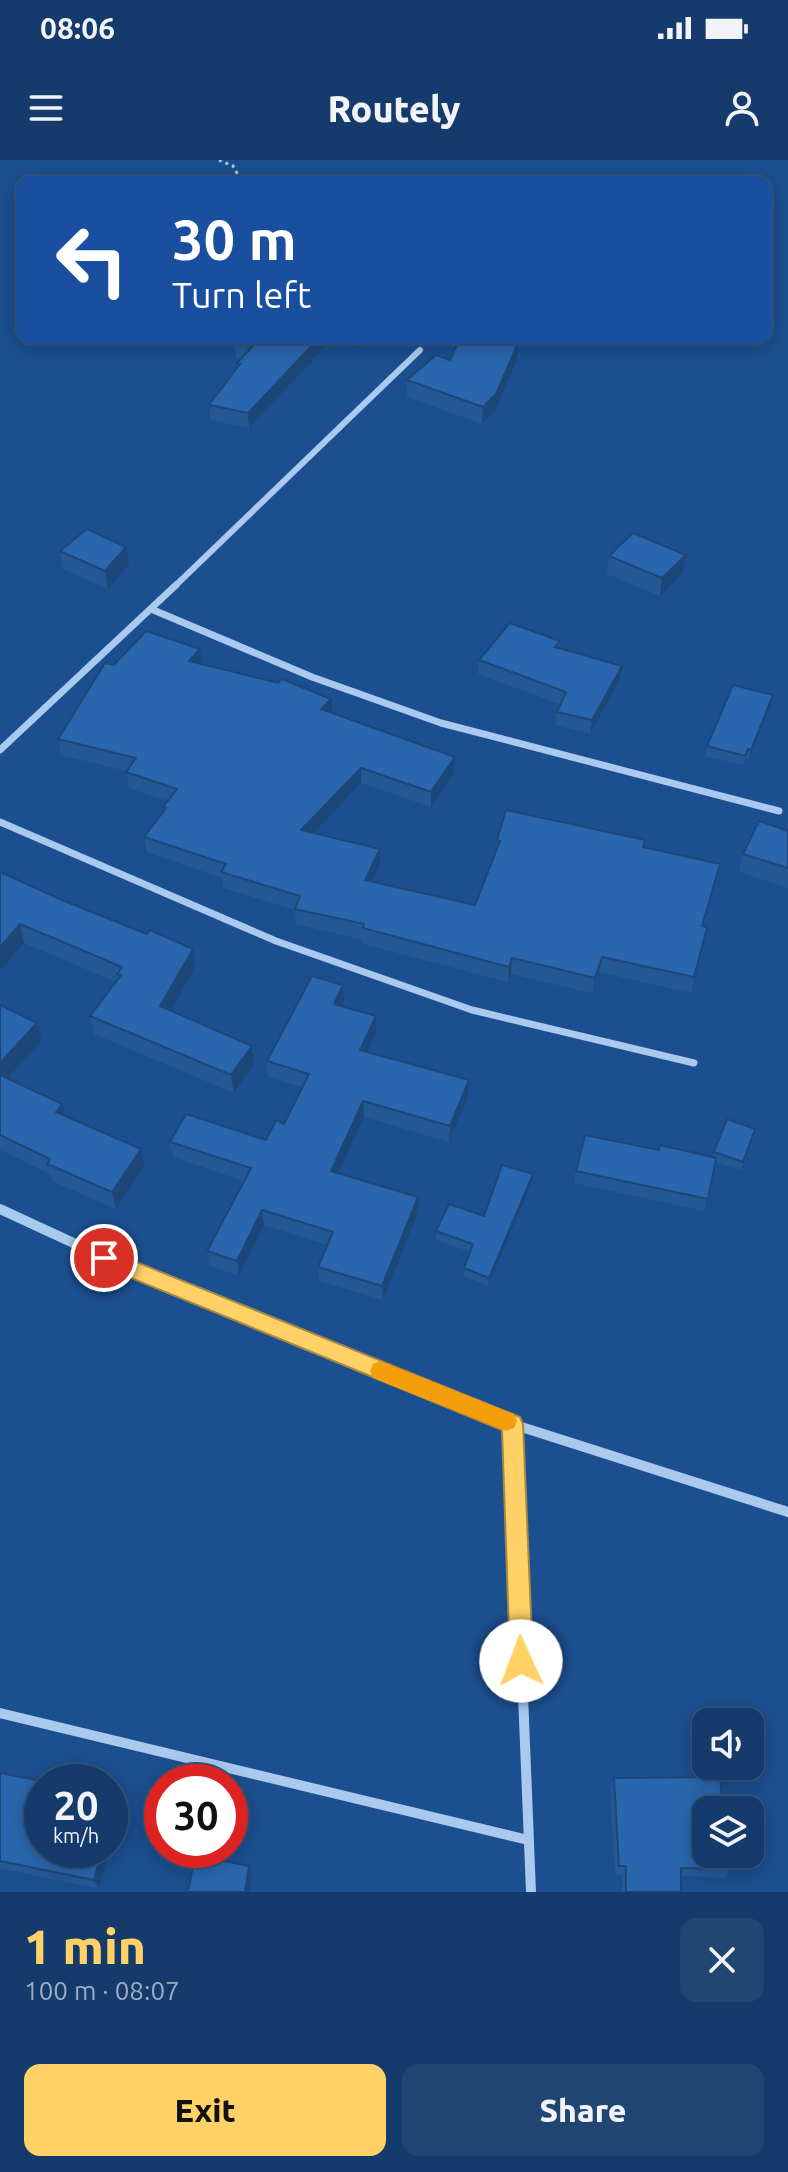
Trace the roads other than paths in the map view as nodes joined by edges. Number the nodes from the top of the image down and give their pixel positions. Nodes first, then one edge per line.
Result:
1 (420, 350) dead end
2 (151, 609) junction
3 (0, 750) edge
4 (779, 811) dead end
5 (0, 822) edge
6 (694, 1063) dead end
7 (0, 1209) edge
8 (512, 1424) junction
9 (788, 1512) edge
10 (0, 1713) edge
11 (528, 1840) junction
12 (531, 1892) edge

1 - 2 street
2 - 3 street
2 - 4 street
5 - 6 street
7 - 8 street
8 - 9 street
8 - 11 street
10 - 11 street
11 - 12 street

